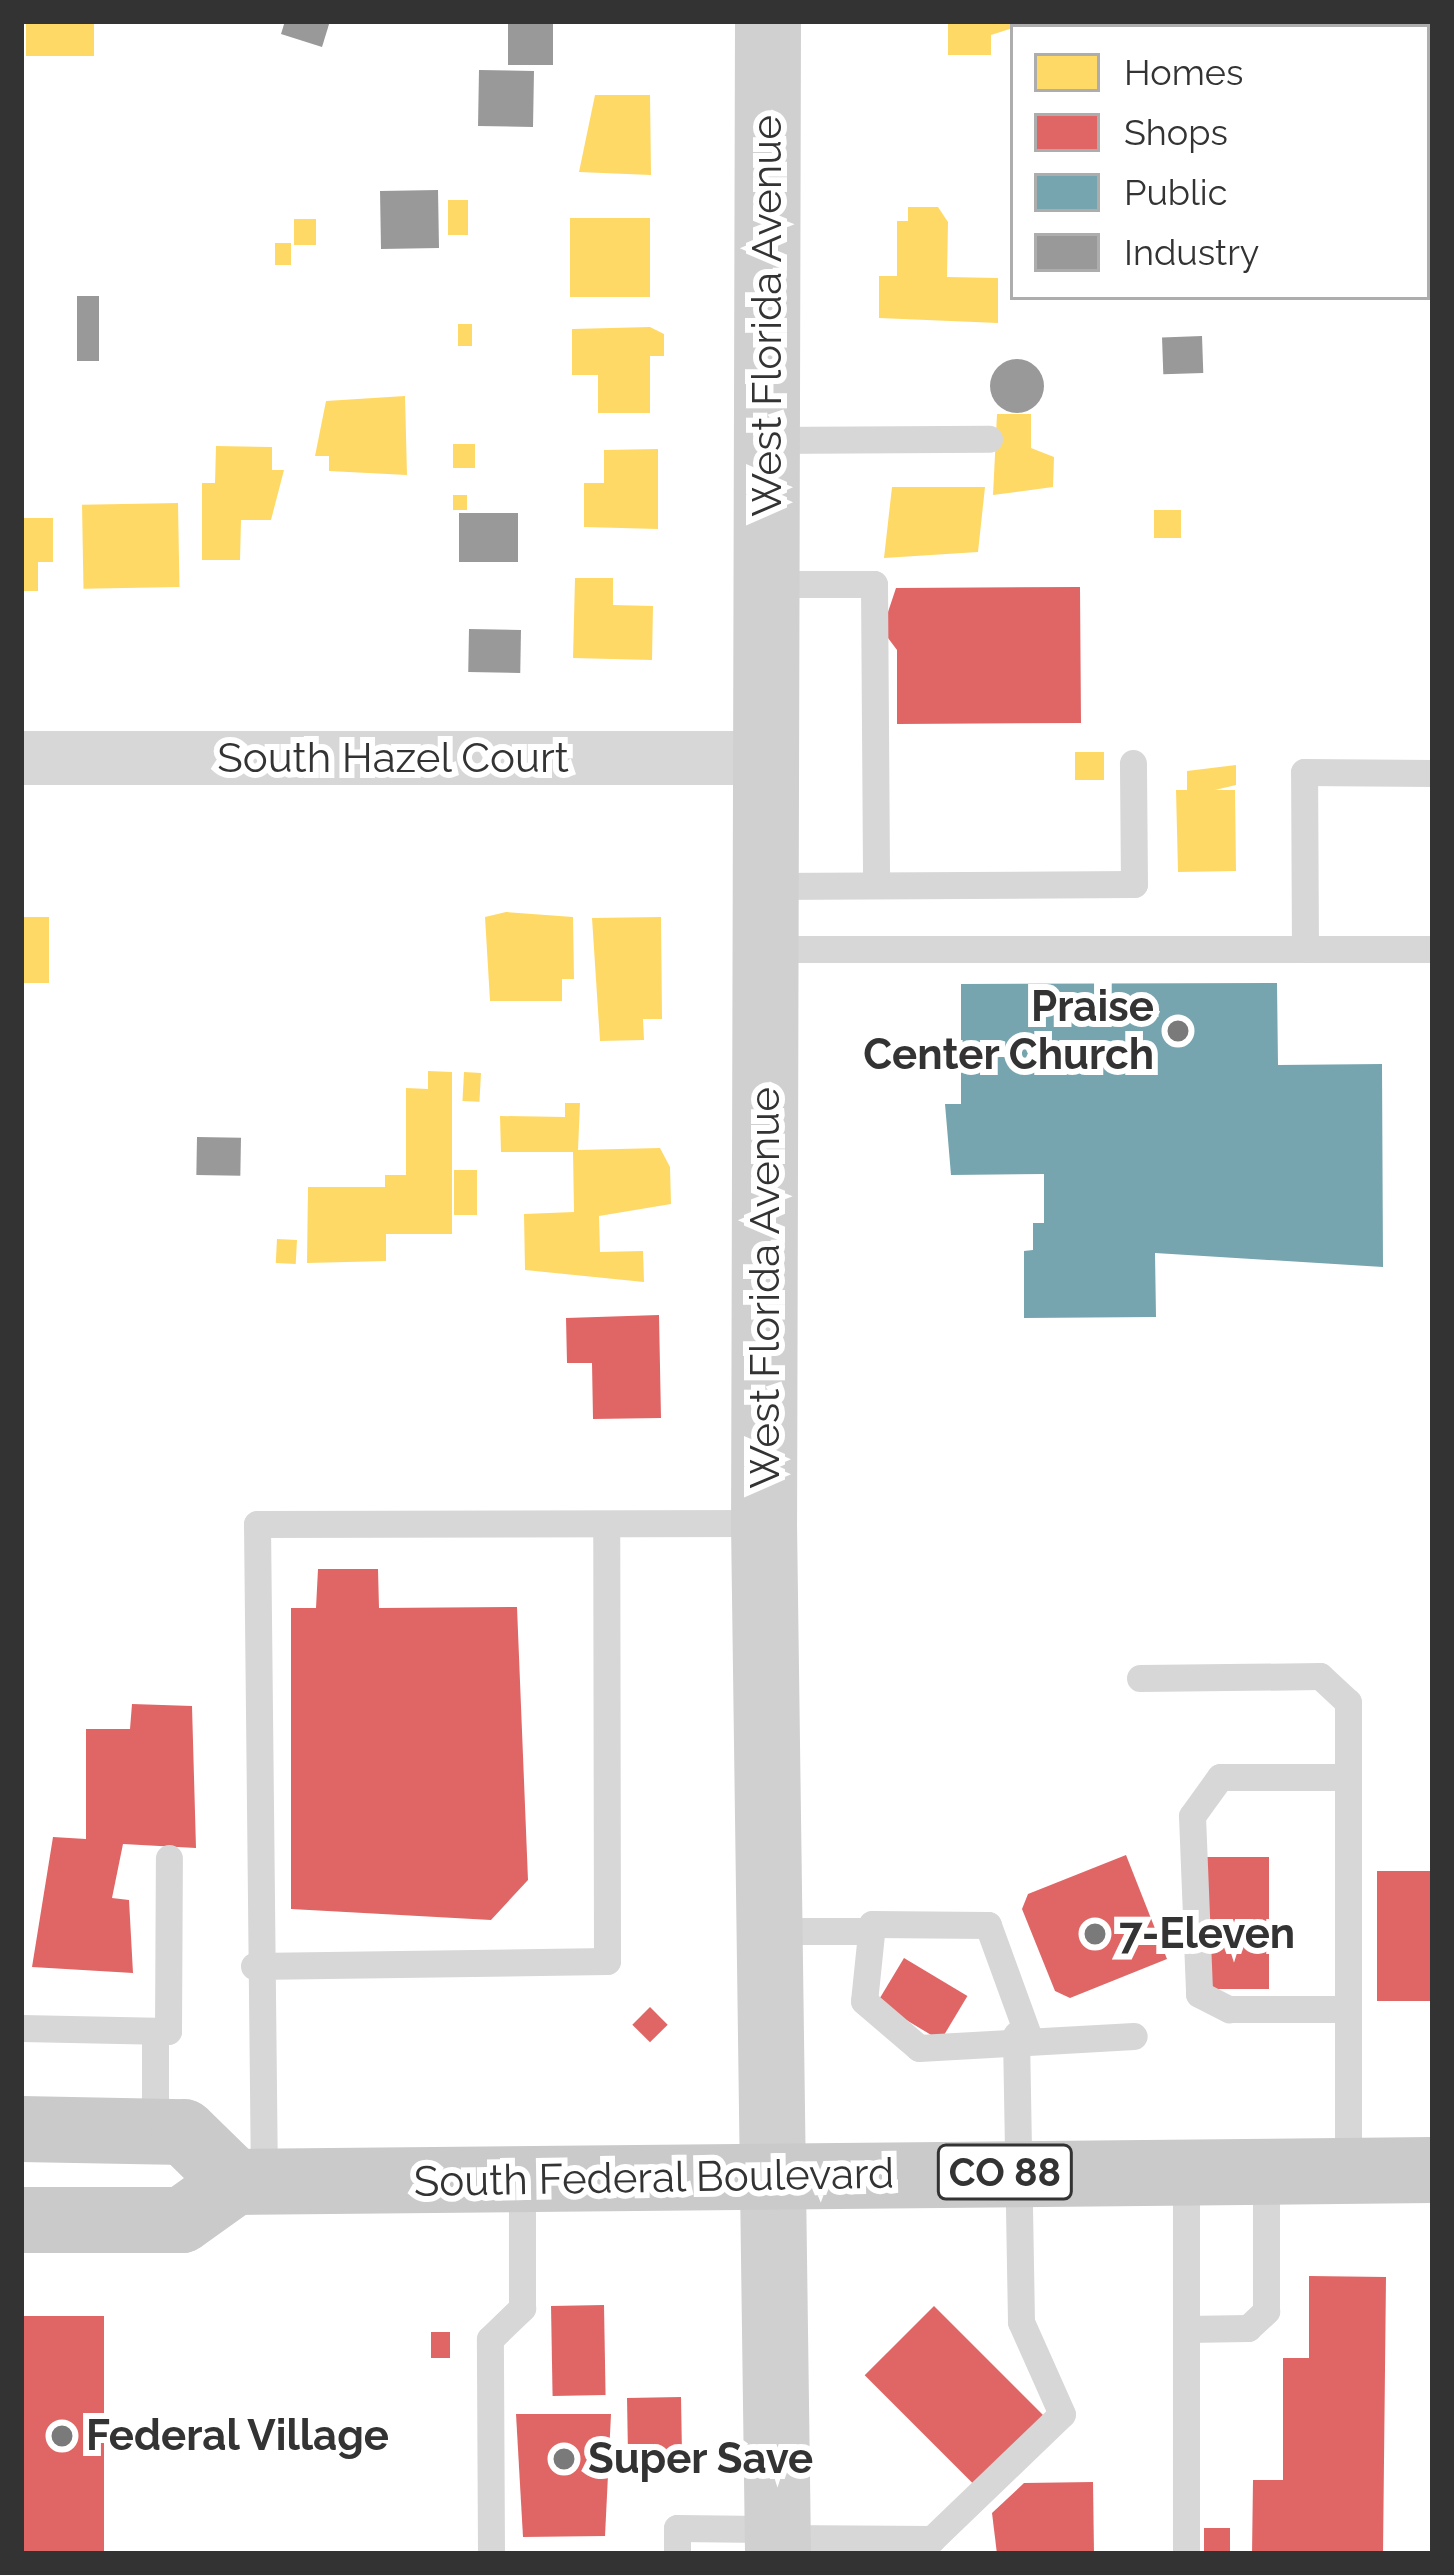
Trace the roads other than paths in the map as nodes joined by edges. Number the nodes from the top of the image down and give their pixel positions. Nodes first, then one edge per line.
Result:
1 (768, 21) edge
2 (989, 439) dead end
3 (766, 440) junction
4 (766, 584) junction
5 (21, 758) edge
6 (766, 758) junction
7 (1133, 763) dead end
8 (1433, 773) edge
9 (875, 884) junction
10 (766, 917) junction
11 (1305, 949) junction
12 (1433, 949) edge
13 (764, 1523) junction
14 (606, 1524) junction
15 (1140, 1678) dead end
16 (1348, 1777) junction
17 (170, 1858) dead end
18 (872, 1930) junction
19 (773, 1931) junction
20 (254, 1966) junction
21 (1348, 2009) junction
22 (21, 2028) edge
23 (154, 2031) junction
24 (1022, 2035) junction
25 (1134, 2036) dead end
26 (21, 2129) edge
27 (154, 2130) junction
28 (1348, 2170) junction
29 (1433, 2170) edge
30 (1266, 2171) junction
31 (778, 2172) junction
32 (1016, 2172) junction
33 (1186, 2172) junction
34 (249, 2182) junction
35 (522, 2183) junction
36 (21, 2220) edge
37 (1186, 2330) junction
38 (778, 2540) edge
39 (491, 2554) edge
40 (677, 2554) edge
41 (1186, 2554) edge

1 - 3 street, West Florida Avenue
2 - 3 lane
3 - 4 street, West Florida Avenue
4 - 6 street, West Florida Avenue
4 - 9 lane
5 - 6 street, South Hazel Court
6 - 10 street, West Florida Avenue
7 - 9 lane
8 - 11 lane
9 - 10 lane
10 - 11 lane
10 - 13 street, West Florida Avenue
11 - 12 lane
13 - 14 lane
13 - 19 street, West Florida Avenue
14 - 20 lane
14 - 20 lane
15 - 16 lane
16 - 21 lane
16 - 21 lane
17 - 23 lane
18 - 19 lane
18 - 24 lane
18 - 24 lane
19 - 31 street, West Florida Avenue
20 - 34 lane
21 - 28 lane
22 - 23 lane
23 - 27 lane
24 - 25 lane
24 - 32 lane
26 - 27 main road
27 - 34 main road
28 - 29 main road, South Federal Boulevard / CO 88
28 - 30 main road, South Federal Boulevard / CO 88
30 - 33 main road, South Federal Boulevard / CO 88
30 - 37 lane
31 - 32 main road, South Federal Boulevard / CO 88
31 - 35 main road, South Federal Boulevard / CO 88
31 - 38 street, West Florida Avenue
32 - 33 main road, South Federal Boulevard / CO 88
32 - 38 lane
33 - 37 lane
34 - 35 main road, South Federal Boulevard / CO 88
34 - 36 main road
35 - 39 lane
37 - 41 lane
38 - 40 lane

